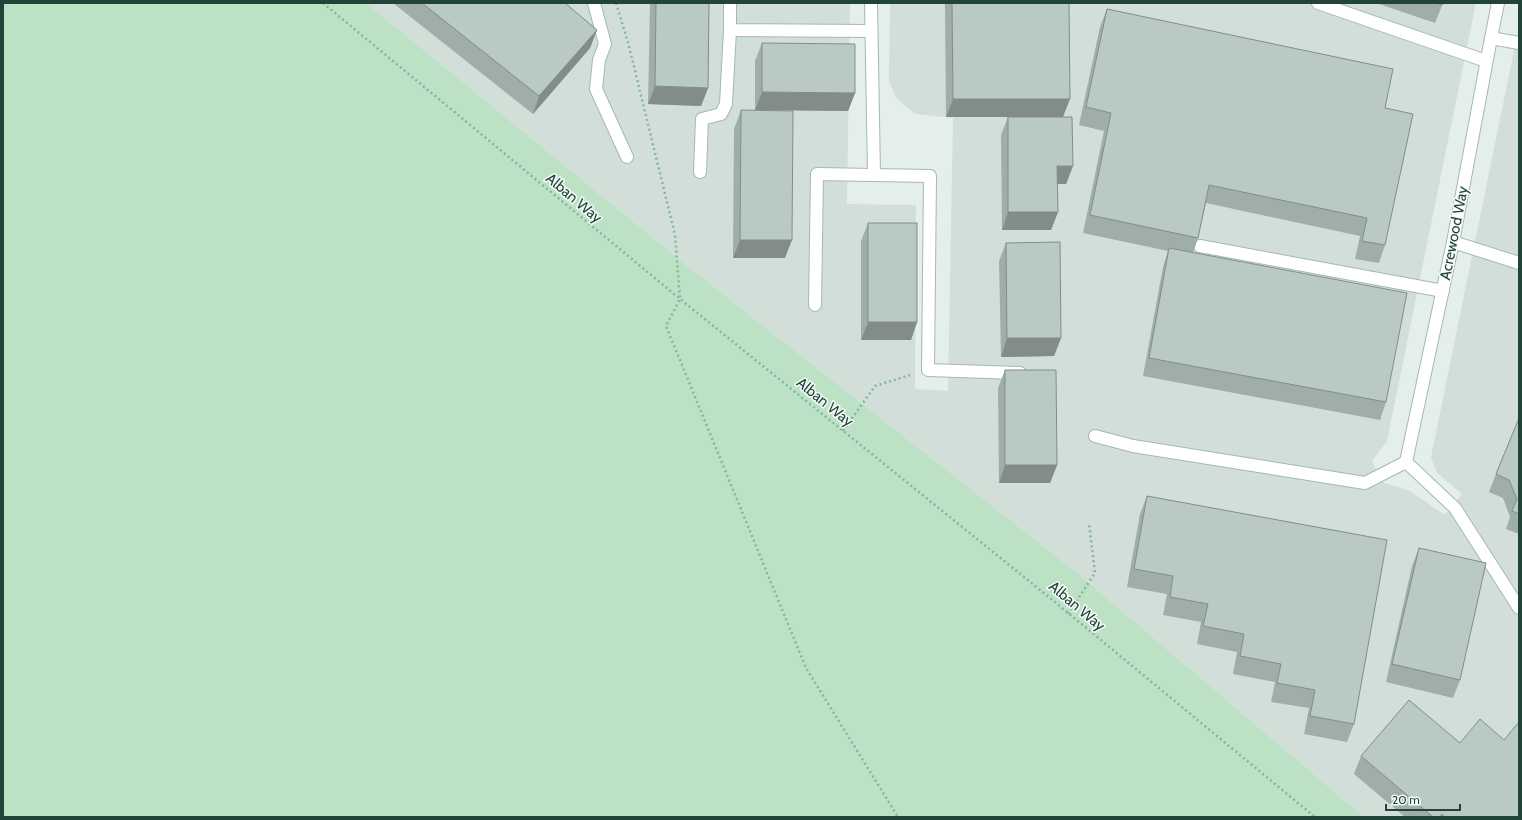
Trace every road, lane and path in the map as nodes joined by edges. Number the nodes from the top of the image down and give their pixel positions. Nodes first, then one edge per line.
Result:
1 (323, 3) edge
2 (594, 3) edge
3 (616, 3) edge
4 (730, 3) edge
5 (871, 3) edge
6 (1318, 3) edge
7 (1498, 3) edge
8 (730, 30) junction
9 (870, 31) junction
10 (1490, 38) junction
11 (1519, 43) edge
12 (1486, 61) junction
13 (627, 157) dead end
14 (700, 172) dead end
15 (874, 175) junction
16 (1453, 242) junction
17 (1200, 246) edge
18 (1519, 263) edge
19 (1443, 291) junction
20 (680, 299) junction
21 (815, 304) dead end
22 (928, 370) junction
23 (1031, 373) edge
24 (843, 431) junction
25 (1095, 436) dead end
26 (1406, 462) junction
27 (1090, 523) dead end
28 (1519, 608) edge
29 (1068, 614) junction
30 (898, 817) edge
31 (1315, 817) edge

1 - 20 path, Alban Way
2 - 13 street
3 - 20 path
4 - 8 street
5 - 9 street
6 - 12 street
7 - 10 street, Acrewood Way
8 - 9 street
8 - 14 street
9 - 15 street
10 - 11 street
10 - 12 street, Acrewood Way
12 - 16 street, Acrewood Way
15 - 21 street
15 - 22 street
16 - 18 street
16 - 19 street, Acrewood Way
17 - 19 street
19 - 26 street, Acrewood Way
20 - 24 path, Alban Way
20 - 30 path
22 - 23 street
22 - 24 path
24 - 29 path, Alban Way
25 - 26 street
26 - 28 street
27 - 29 path
29 - 31 path, Alban Way

